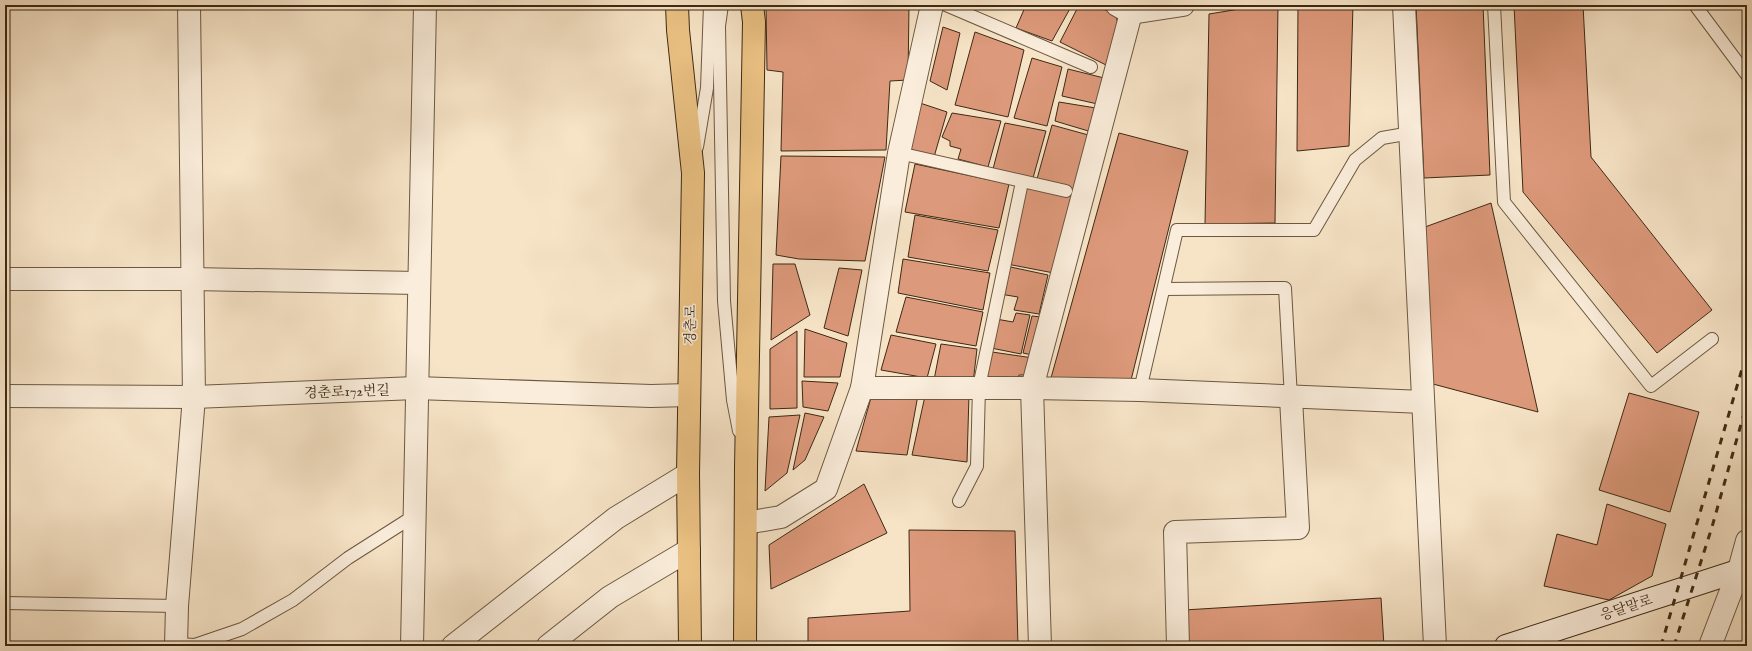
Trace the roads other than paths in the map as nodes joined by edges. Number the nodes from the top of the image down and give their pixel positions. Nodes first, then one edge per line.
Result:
1 (189, 5) edge
2 (425, 5) edge
3 (677, 5) edge
4 (710, 5) edge
5 (722, 5) edge
6 (752, 5) edge
7 (932, 5) edge
8 (946, 5) edge
9 (1183, 5) edge
10 (1404, 5) edge
11 (1494, 5) edge
12 (1695, 5) edge
13 (1124, 9) edge
14 (1090, 67) dead end
15 (1747, 75) edge
16 (1411, 133) junction
17 (899, 153) junction
18 (693, 173) junction
19 (1022, 182) junction
20 (1066, 191) dead end
21 (5, 279) edge
22 (192, 279) junction
23 (418, 283) junction
24 (1164, 289) junction
25 (1712, 339) dead end
26 (979, 387) junction
27 (416, 388) junction
28 (862, 388) junction
29 (1032, 388) junction
30 (1140, 390) junction
31 (689, 395) junction
32 (5, 396) edge
33 (194, 397) junction
34 (1291, 398) junction
35 (1423, 402) junction
36 (746, 467) junction
37 (688, 474) junction
38 (959, 501) dead end
39 (414, 516) junction
40 (746, 523) junction
41 (1747, 541) edge
42 (689, 550) junction
43 (1743, 569) edge
44 (5, 603) edge
45 (177, 606) junction
46 (176, 645) edge
47 (412, 646) edge
48 (453, 646) edge
49 (548, 646) edge
50 (690, 646) edge
51 (745, 646) edge
52 (1040, 646) edge
53 (1178, 646) edge
54 (1435, 646) edge
55 (1506, 646) edge
56 (1710, 646) edge

1 - 22 street
2 - 23 street
3 - 18 main road, 경춘로
4 - 18 lane
5 - 36 lane
6 - 36 main road
7 - 17 street
8 - 14 lane
9 - 13 street
10 - 16 street
11 - 25 lane
12 - 15 lane
13 - 29 street
16 - 24 lane
16 - 35 street
17 - 19 lane
17 - 28 street
18 - 31 main road, 경춘로
19 - 20 lane
19 - 26 lane
21 - 22 street
22 - 23 street
22 - 33 street
23 - 27 street
24 - 30 lane
24 - 34 lane
26 - 28 street
26 - 29 street
26 - 38 lane
27 - 31 street, 경춘로172번길
27 - 33 street, 경춘로172번길
27 - 39 street
28 - 40 street
29 - 30 street
29 - 52 street
30 - 34 street
31 - 37 main road, 경춘로
32 - 33 street, 경춘로172번길
33 - 45 street
34 - 35 street
34 - 53 street
35 - 54 street
36 - 40 main road
37 - 42 main road, 경춘로
37 - 48 street
39 - 46 lane
39 - 47 street
40 - 51 main road
41 - 43 street
42 - 49 street
42 - 50 main road, 경춘로
43 - 55 street, 응달말로
43 - 56 street
44 - 45 lane
45 - 46 street

